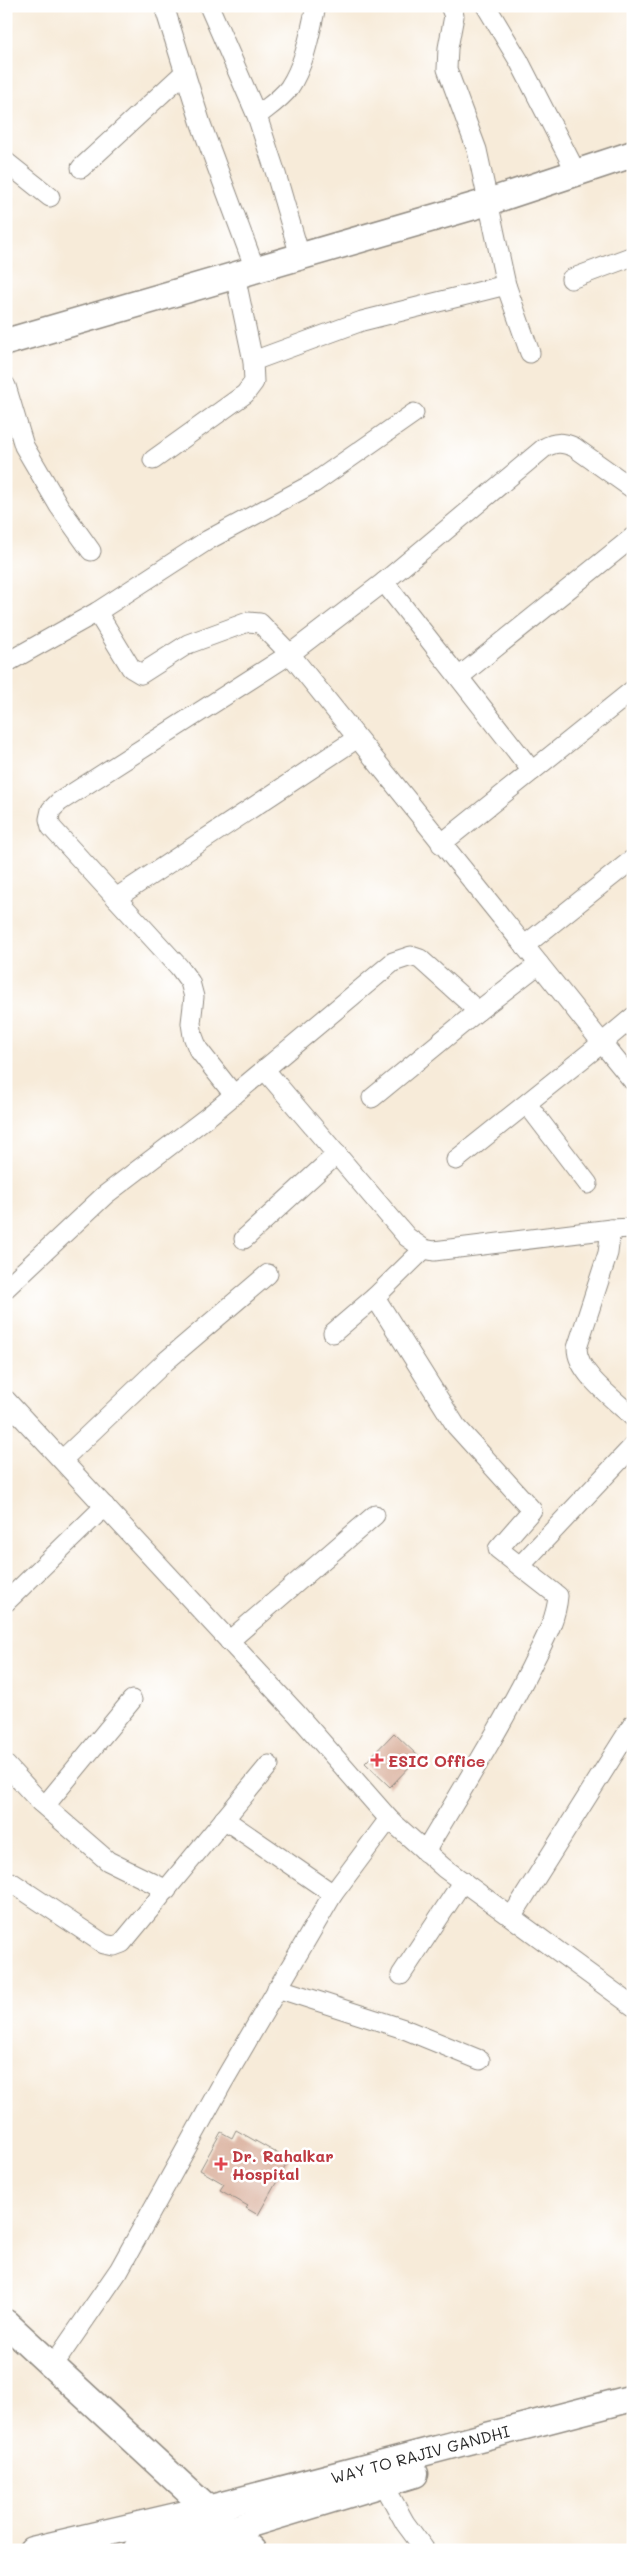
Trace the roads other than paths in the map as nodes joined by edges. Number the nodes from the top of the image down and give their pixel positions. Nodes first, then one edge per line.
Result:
1 (164, 6) edge
2 (209, 6) edge
3 (316, 6) edge
4 (450, 6) edge
5 (486, 6) edge
6 (185, 72) junction
7 (257, 116) junction
8 (633, 154) edge
9 (6, 162) edge
10 (81, 168) dead end
11 (576, 172) junction
12 (50, 198) dead end
13 (488, 202) junction
14 (300, 256) junction
15 (633, 256) edge
16 (245, 272) junction
17 (571, 279) dead end
18 (506, 286) junction
19 (6, 342) edge
20 (530, 353) dead end
21 (253, 361) junction
22 (6, 386) edge
23 (414, 413) dead end
24 (153, 460) dead end
25 (633, 489) edge
26 (633, 537) edge
27 (91, 551) dead end
28 (384, 582) junction
29 (97, 612) junction
30 (290, 654) junction
31 (6, 663) edge
32 (459, 678) junction
33 (633, 690) edge
34 (356, 739) junction
35 (532, 771) junction
36 (442, 844) junction
37 (633, 860) edge
38 (116, 898) junction
39 (524, 946) junction
40 (539, 964) junction
41 (478, 1011) junction
42 (633, 1017) edge
43 (602, 1043) junction
44 (264, 1069) junction
45 (633, 1082) edge
46 (234, 1095) junction
47 (372, 1098) dead end
48 (527, 1104) junction
49 (336, 1154) junction
50 (456, 1160) dead end
51 (588, 1184) dead end
52 (633, 1228) edge
53 (611, 1229) junction
54 (244, 1239) dead end
55 (424, 1249) junction
56 (268, 1274) dead end
57 (6, 1288) edge
58 (375, 1297) junction
59 (333, 1333) dead end
60 (9, 1409) edge
61 (633, 1417) edge
62 (633, 1446) edge
63 (62, 1460) junction
64 (105, 1506) junction
65 (375, 1515) dead end
66 (520, 1566) junction
67 (6, 1602) edge
68 (229, 1641) junction
69 (132, 1700) dead end
70 (633, 1724) edge
71 (269, 1765) dead end
72 (9, 1772) edge
73 (40, 1802) junction
74 (224, 1819) junction
75 (389, 1819) junction
76 (425, 1852) junction
77 (463, 1881) junction
78 (11, 1882) dead end
79 (167, 1890) junction
80 (333, 1894) junction
81 (512, 1916) junction
82 (401, 1975) dead end
83 (277, 1988) junction
84 (633, 2006) edge
85 (480, 2060) dead end
86 (6, 2323) edge
87 (6, 2346) edge
88 (52, 2367) junction
89 (633, 2398) edge
90 (633, 2415) edge
91 (383, 2483) junction
92 (211, 2528) edge
93 (32, 2550) edge
94 (136, 2550) edge
95 (252, 2550) edge
96 (425, 2550) edge

1 - 6 street
2 - 7 street
3 - 7 street
4 - 13 street
5 - 11 street
6 - 10 street
6 - 16 street
7 - 14 street
8 - 11 street
9 - 12 street
11 - 13 street
13 - 14 street
13 - 18 street
14 - 16 street
15 - 17 street
16 - 19 street
16 - 21 street
18 - 20 street
18 - 21 street
21 - 24 street
22 - 27 street
23 - 29 street
25 - 28 street
26 - 32 street
28 - 30 street
28 - 32 street
29 - 30 street
29 - 31 street
30 - 34 street
30 - 38 street
32 - 35 street
33 - 35 street
34 - 36 street
34 - 38 street
35 - 36 street
36 - 39 street
37 - 39 street
38 - 46 street
39 - 40 street
40 - 41 street
40 - 43 street
41 - 44 street
41 - 47 street
42 - 43 street
43 - 45 street
43 - 48 street
44 - 46 street
44 - 49 street
46 - 57 street
48 - 50 street
48 - 51 street
49 - 54 street
49 - 55 street
52 - 53 street
53 - 55 street
53 - 61 street
55 - 58 street
56 - 63 street
58 - 59 street
58 - 66 street
60 - 63 street
62 - 66 street
63 - 64 street
64 - 67 street
64 - 68 street
65 - 68 street
66 - 76 street
68 - 75 street
69 - 73 street
70 - 81 street
71 - 74 street
72 - 73 street
73 - 79 street
74 - 79 street
74 - 80 street
75 - 76 street
75 - 80 street
76 - 77 street
77 - 81 street
77 - 82 street
78 - 79 street
80 - 83 street
81 - 84 street
83 - 85 street
83 - 88 street
86 - 88 street
87 - 92 street
88 - 92 street
89 - 92 street, WAY TO RAJIV GANDHI
90 - 91 street, WAY TO RAJIV GANDHI
91 - 92 street, WAY TO RAJIV GANDHI
91 - 96 street
92 - 93 street
92 - 94 street
92 - 95 street

